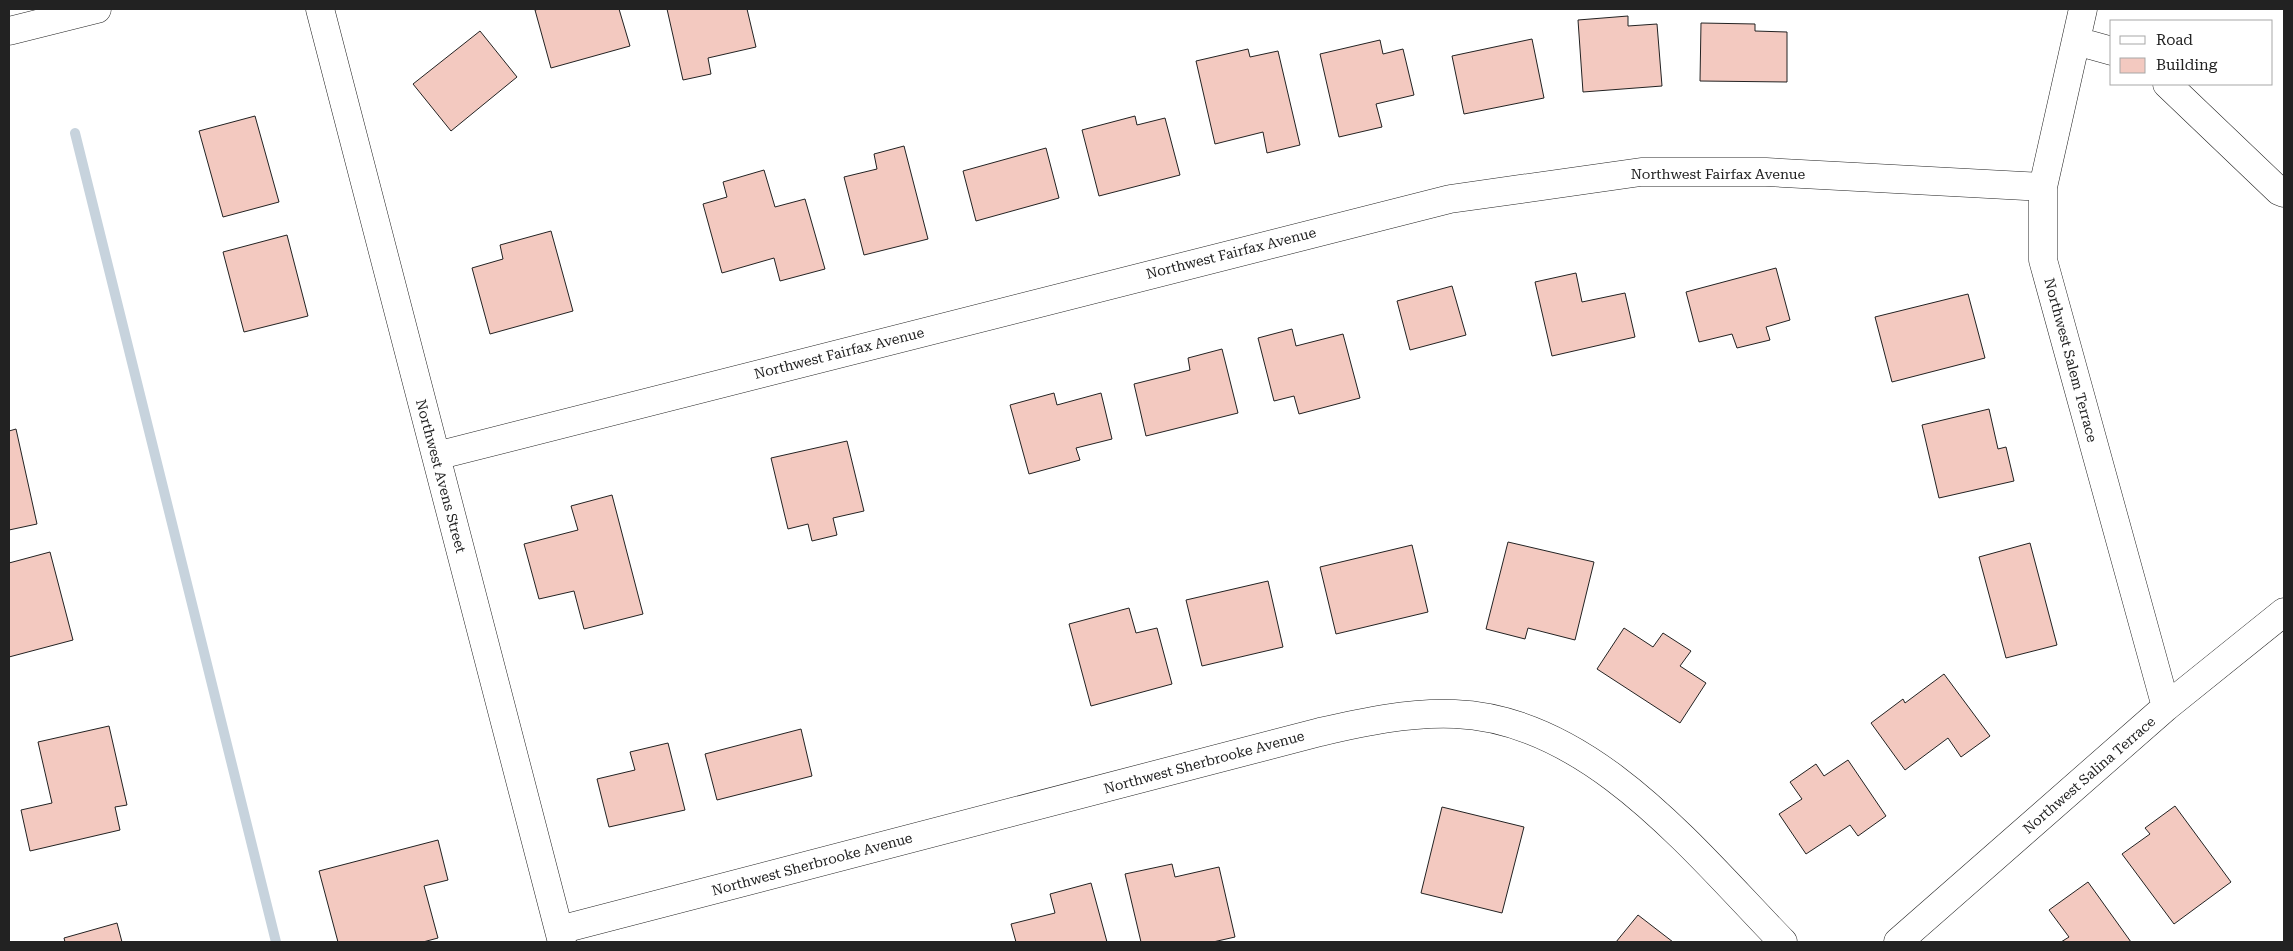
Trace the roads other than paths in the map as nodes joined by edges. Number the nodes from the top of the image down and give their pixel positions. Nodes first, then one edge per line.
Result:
1 (97, 9) edge
2 (320, 9) edge
3 (2084, 9) edge
4 (9, 31) edge
5 (2076, 41) junction
6 (2110, 50) edge
7 (2168, 85) edge
8 (2043, 187) junction
9 (2284, 193) edge
10 (436, 456) junction
11 (2284, 612) edge
12 (2166, 707) junction
13 (560, 936) edge
14 (1783, 942) edge
15 (1898, 942) edge

1 - 4 street
2 - 10 street, Northwest Avens Street
3 - 5 street, Northwest Salem Terrace
5 - 6 street
5 - 8 street, Northwest Salem Terrace
7 - 9 street
8 - 10 street, Northwest Fairfax Avenue
8 - 12 street, Northwest Salem Terrace
10 - 13 street, Northwest Avens Street
11 - 12 street, Northwest Salina Terrace
12 - 15 street, Northwest Salina Terrace
13 - 14 street, Northwest Sherbrooke Avenue

